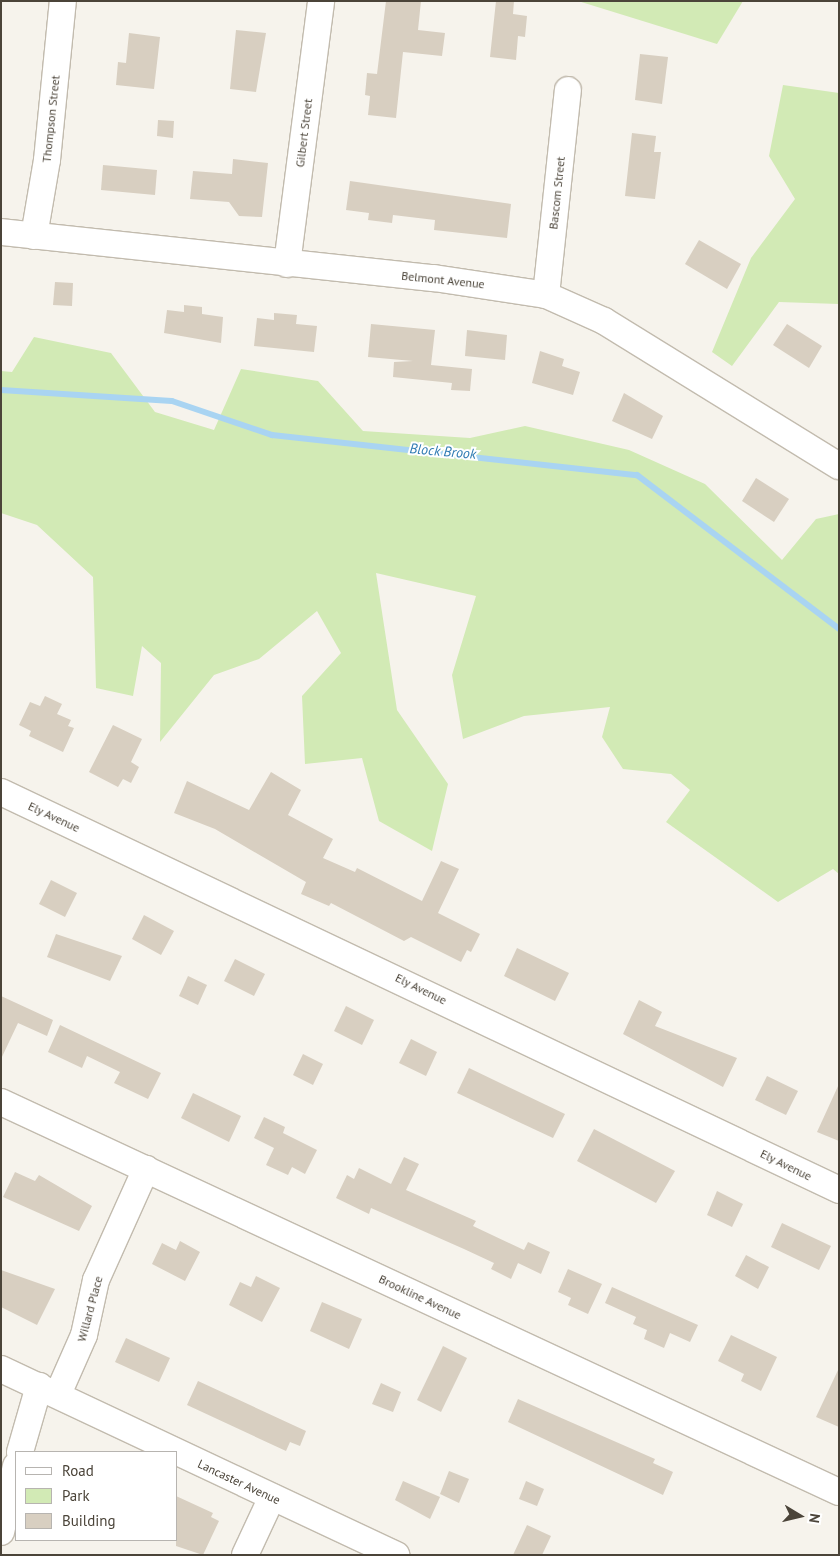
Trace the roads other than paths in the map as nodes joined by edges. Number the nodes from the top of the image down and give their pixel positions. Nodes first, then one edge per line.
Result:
1 (63, 1) edge
2 (321, 1) edge
3 (568, 90) dead end
4 (1, 232) edge
5 (34, 236) junction
6 (288, 264) junction
7 (546, 295) junction
8 (839, 466) edge
9 (1, 792) edge
10 (1, 1102) edge
11 (146, 1169) junction
12 (839, 1190) edge
13 (1, 1369) edge
14 (49, 1390) junction
15 (20, 1451) edge
16 (176, 1451) edge
17 (178, 1452) edge
18 (15, 1470) edge
19 (839, 1492) edge
20 (272, 1497) junction
21 (1, 1532) edge
22 (245, 1555) edge
23 (396, 1555) edge

1 - 5 street, Thompson Street
2 - 6 street, Gilbert Street
3 - 7 street, Bascom Street
4 - 5 street, Belmont Avenue
5 - 6 street, Belmont Avenue
6 - 7 street, Belmont Avenue
7 - 8 street, Belmont Avenue
9 - 12 street, Ely Avenue
10 - 11 street, Brookline Avenue
11 - 14 street, Willard Place
11 - 19 street, Brookline Avenue
13 - 14 street, Lancaster Avenue
14 - 15 street, Willard Place
14 - 16 street, Lancaster Avenue
17 - 20 street, Lancaster Avenue
18 - 21 street
20 - 22 street
20 - 23 street, Lancaster Avenue

